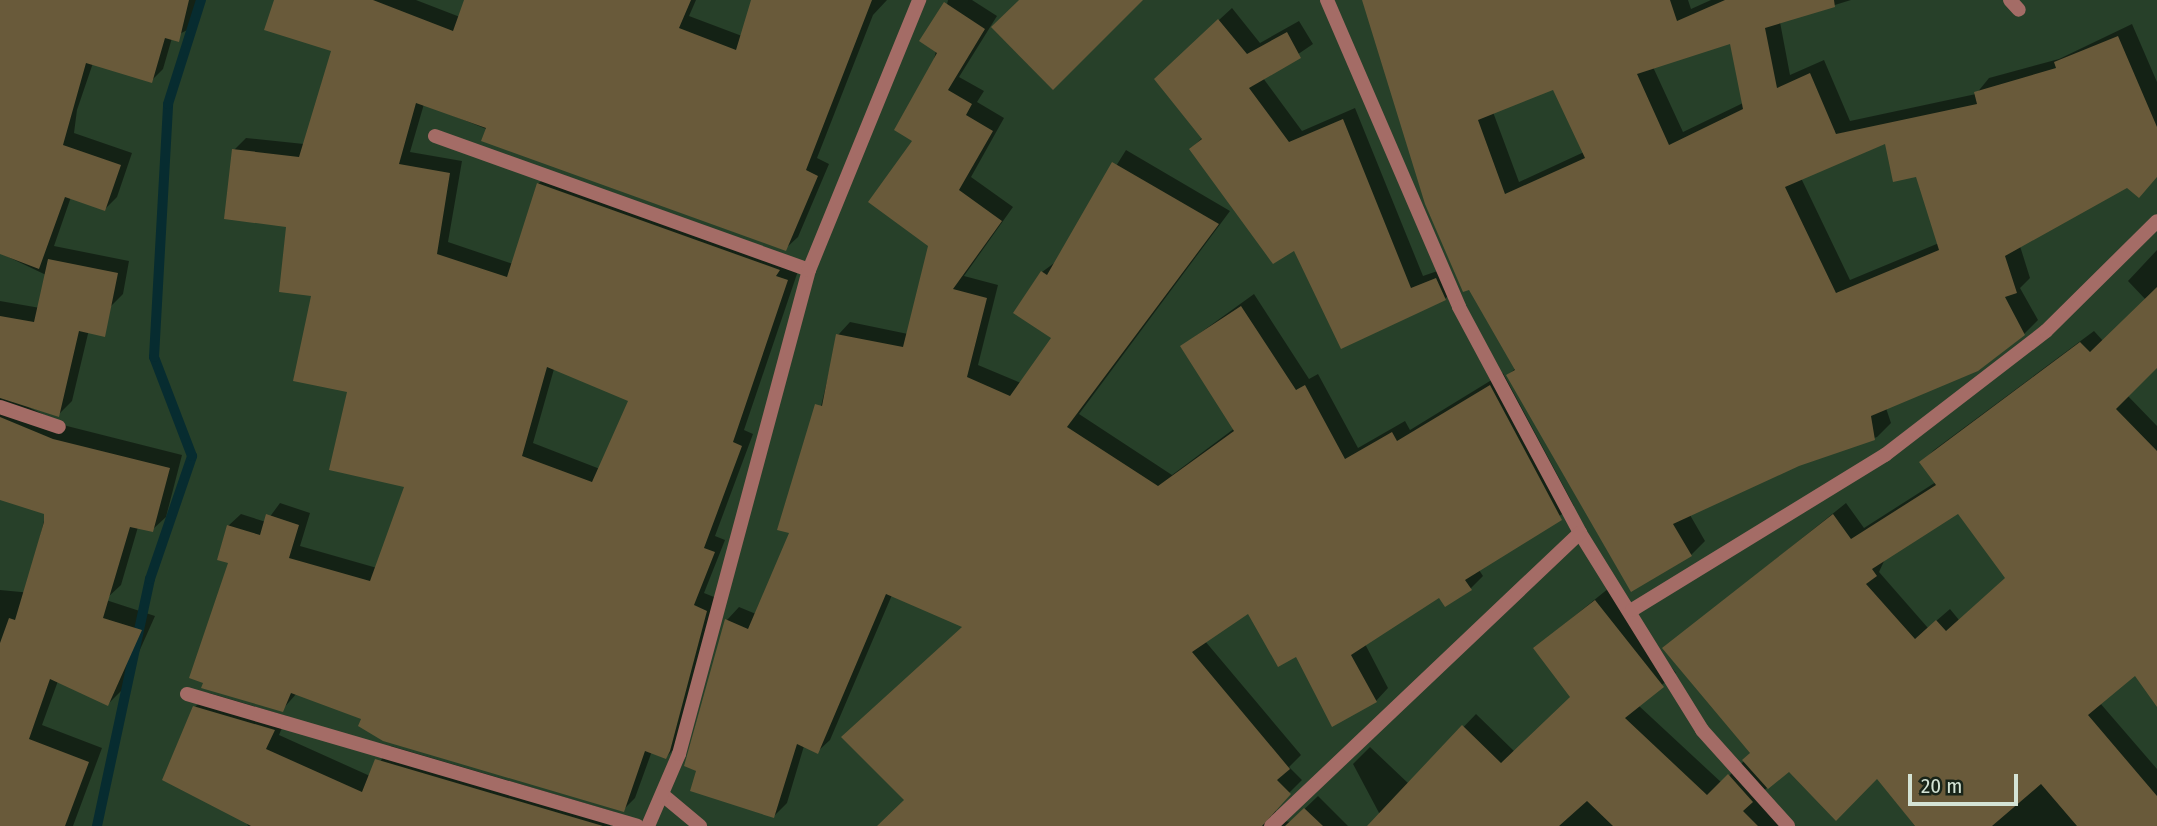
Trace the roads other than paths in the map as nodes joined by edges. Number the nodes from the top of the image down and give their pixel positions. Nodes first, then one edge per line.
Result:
1 (919, 0) edge
2 (1327, 0) edge
3 (435, 136) dead end
4 (2157, 221) edge
5 (809, 270) junction
6 (0, 407) edge
7 (59, 427) dead end
8 (1580, 533) junction
9 (1632, 610) junction
10 (187, 694) dead end
11 (664, 796) junction
12 (637, 826) edge
13 (648, 826) edge
14 (700, 826) edge
15 (1271, 826) edge
16 (1788, 826) edge

1 - 5 street
2 - 8 street
3 - 5 street
4 - 9 street
5 - 11 street
6 - 7 street
8 - 9 street
8 - 15 street
9 - 16 street
10 - 12 street
11 - 13 street
11 - 14 street

